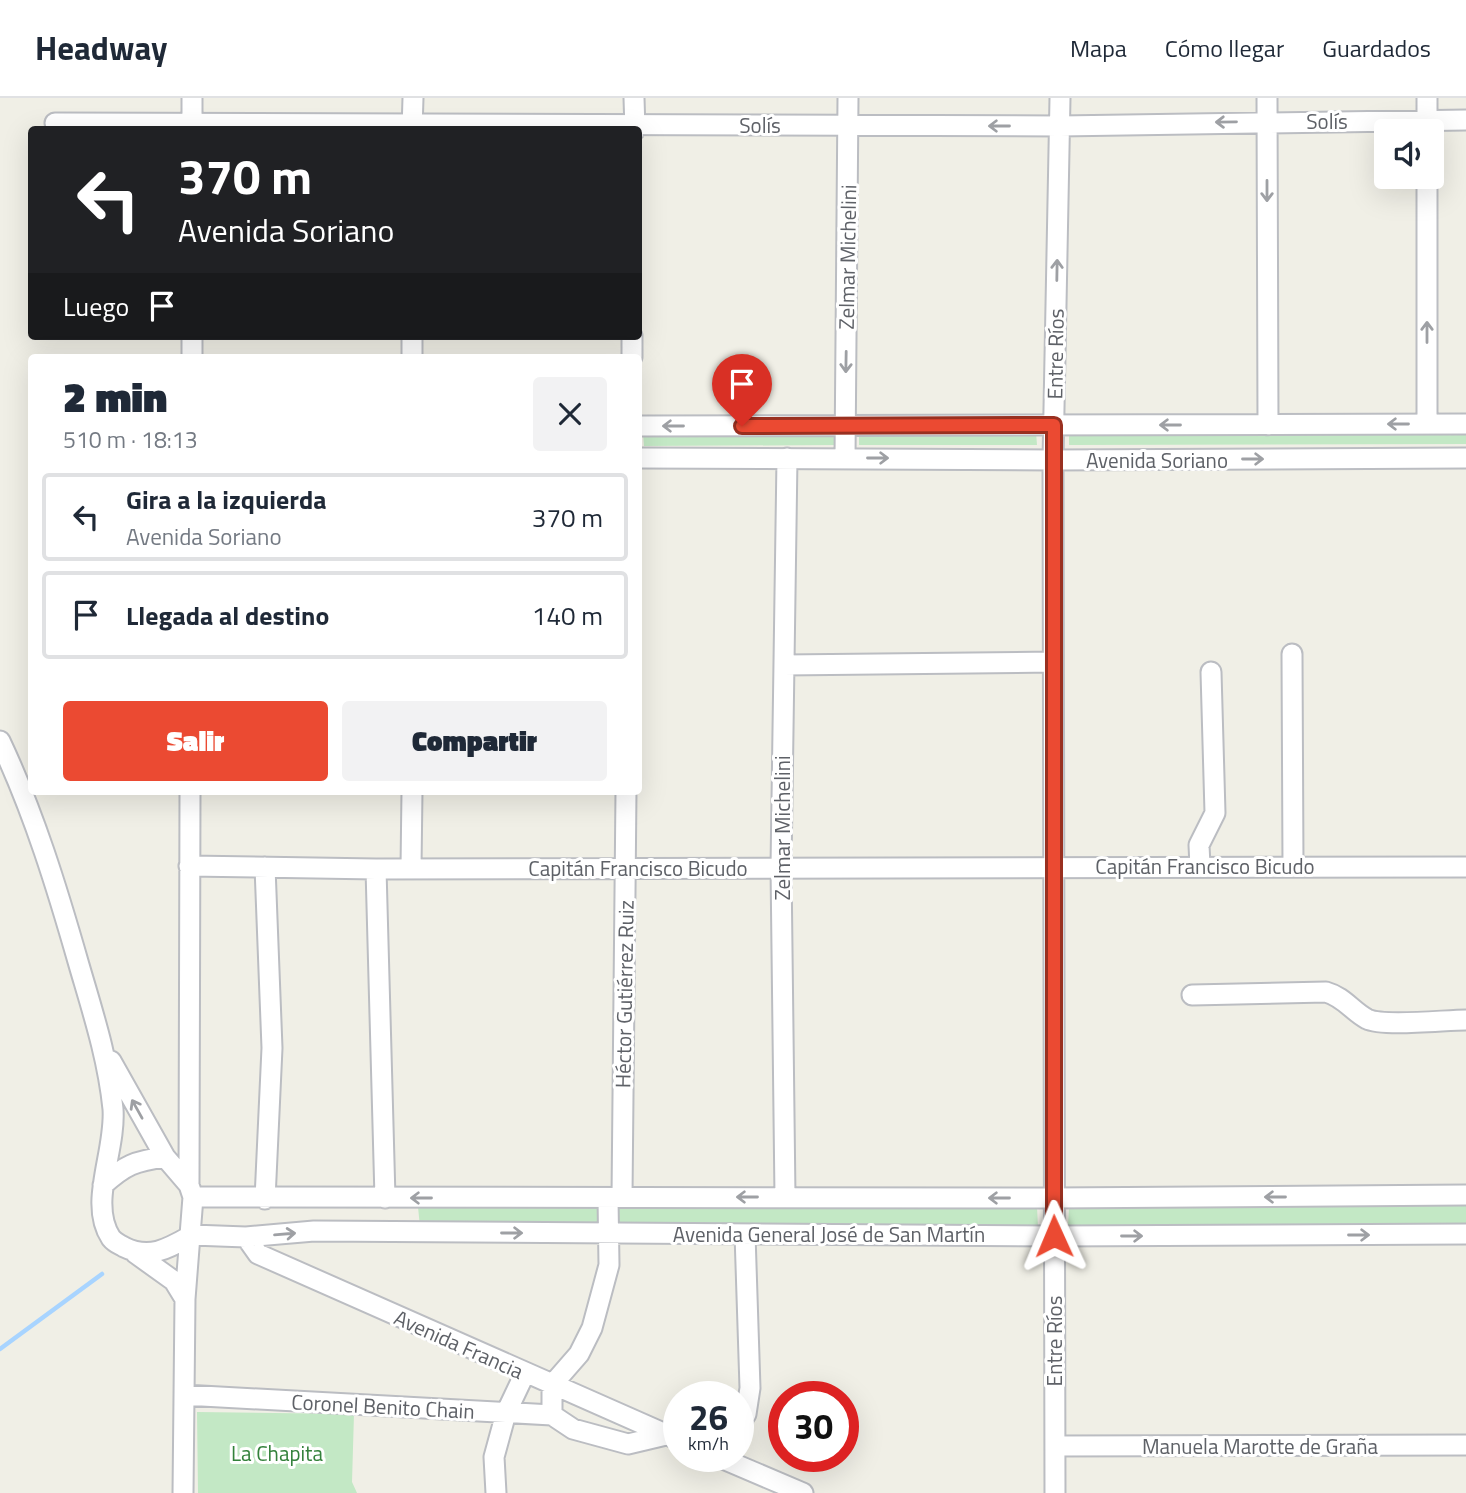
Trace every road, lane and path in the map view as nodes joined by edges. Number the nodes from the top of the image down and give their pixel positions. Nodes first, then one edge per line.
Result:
1 (192, 98) edge
2 (413, 98) edge
3 (634, 98) edge
4 (848, 98) edge
5 (1060, 98) edge
6 (1266, 98) edge
7 (1427, 98) edge
8 (1427, 119) edge
9 (1466, 120) edge
10 (1266, 121) junction
11 (55, 123) dead end
12 (1444, 123) edge
13 (1374, 124) edge
14 (158, 126) edge
15 (192, 126) edge
16 (412, 126) edge
17 (635, 126) edge
18 (848, 126) junction
19 (1060, 126) junction
20 (642, 127) edge
21 (1427, 189) edge
22 (1427, 424) junction
23 (1466, 424) edge
24 (1054, 425) junction
25 (1268, 425) junction
26 (642, 426) edge
27 (846, 426) junction
28 (642, 458) edge
29 (787, 458) junction
30 (845, 458) junction
31 (1466, 458) edge
32 (1053, 460) junction
33 (1292, 654) dead end
34 (1053, 662) junction
35 (784, 665) junction
36 (1210, 672) dead end
37 (0, 741) edge
38 (190, 795) edge
39 (412, 795) edge
40 (626, 795) edge
41 (189, 866) junction
42 (1052, 866) junction
43 (1200, 866) junction
44 (1293, 866) junction
45 (265, 867) junction
46 (411, 867) junction
47 (781, 867) junction
48 (1466, 867) edge
49 (376, 869) junction
50 (625, 869) junction
51 (1192, 995) dead end
52 (1466, 1020) edge
53 (105, 1051) junction
54 (189, 1133) junction
55 (161, 1151) junction
56 (103, 1185) junction
57 (191, 1191) junction
58 (1466, 1195) edge
59 (615, 1197) junction
60 (785, 1197) junction
61 (385, 1198) junction
62 (1053, 1198) junction
63 (265, 1199) junction
64 (610, 1233) junction
65 (746, 1234) junction
66 (1466, 1234) edge
67 (192, 1235) junction
68 (1054, 1236) junction
69 (246, 1237) junction
70 (134, 1252) junction
71 (185, 1299) junction
72 (525, 1373) junction
73 (750, 1381) edge
74 (552, 1385) junction
75 (184, 1395) junction
76 (506, 1413) junction
77 (552, 1415) junction
78 (663, 1433) edge
79 (663, 1439) edge
80 (1466, 1445) edge
81 (1055, 1446) junction
82 (754, 1472) edge
83 (184, 1493) edge
84 (496, 1493) edge
85 (803, 1493) edge
86 (1055, 1493) edge

1 - 15 street
2 - 16 street
3 - 17 street
4 - 18 street, Zelmar Michelini
5 - 19 street, Entre Ríos
6 - 10 street
7 - 8 street
9 - 12 street, Solís
10 - 13 street, Solís
10 -> 19 street, Solís
10 -> 25 street
11 - 14 street, Solís
19 -> 18 street, Solís
18 - 20 street, Solís
18 -> 27 street, Zelmar Michelini
24 -> 19 street, Entre Ríos
22 -> 21 street
22 - 23 street, Avenida Soriano
22 -> 25 street, Avenida Soriano
25 -> 24 street, Avenida Soriano
24 - 27 street, Avenida Soriano
24 - 32 street, Entre Ríos
27 -> 26 street, Avenida Soriano
27 - 30 street, Zelmar Michelini
28 - 29 street, Avenida Soriano
29 - 30 street, Avenida Soriano
29 - 35 street, Zelmar Michelini
30 -> 32 street, Avenida Soriano
32 -> 31 street, Avenida Soriano
32 - 34 street, Entre Ríos
33 - 44 street
34 - 35 street
34 - 42 street, Entre Ríos
35 - 47 street, Zelmar Michelini
36 - 43 street
37 - 53 street
38 - 41 street
39 - 46 street
40 - 50 street, Héctor Gutiérrez Ruiz
41 - 45 street, Capitán Francisco Bicudo
41 - 54 street
42 - 43 street, Capitán Francisco Bicudo
42 - 47 street, Capitán Francisco Bicudo
42 - 62 street, Entre Ríos
43 - 44 street, Capitán Francisco Bicudo
44 - 48 street, Capitán Francisco Bicudo
45 - 49 street, Capitán Francisco Bicudo
45 - 63 street
46 - 49 street, Capitán Francisco Bicudo
46 - 50 street, Capitán Francisco Bicudo
47 - 50 street, Capitán Francisco Bicudo
47 - 60 street, Zelmar Michelini
49 - 61 street
50 - 59 street, Héctor Gutiérrez Ruiz
51 - 52 street
55 -> 53 street
53 - 56 street
54 - 55 street
54 - 57 street
55 - 56 street
55 - 57 street
56 - 70 street
57 - 63 street, Avenida General José de San Martín
57 - 67 street
58 -> 62 street, Avenida General José de San Martín
60 -> 59 street, Avenida General José de San Martín
59 -> 61 street, Avenida General José de San Martín
59 - 64 street, Héctor Gutiérrez Ruiz
62 -> 60 street, Avenida General José de San Martín
61 - 63 street, Avenida General José de San Martín
62 - 68 street, Entre Ríos
64 - 65 street, Avenida General José de San Martín
69 -> 64 street, Avenida General José de San Martín
64 - 74 street, Héctor Gutiérrez Ruiz
65 - 68 street, Avenida General José de San Martín
65 - 73 street
68 -> 66 street, Avenida General José de San Martín
67 - 69 street, Avenida General José de San Martín
67 - 70 street
67 - 71 street
68 - 81 street, Entre Ríos
69 - 72 street, Avenida Francia
70 - 71 street
71 - 75 street
72 - 74 street, Avenida Francia
72 - 76 street
74 - 77 street
74 - 78 street, Avenida Francia
75 - 76 street, Coronel Benito Chain
75 - 83 street
76 - 77 street, Coronel Benito Chain
76 - 84 street
77 - 79 street
80 - 81 street, Manuela Marotte de Graña
81 - 86 street, Entre Ríos
82 - 85 street

